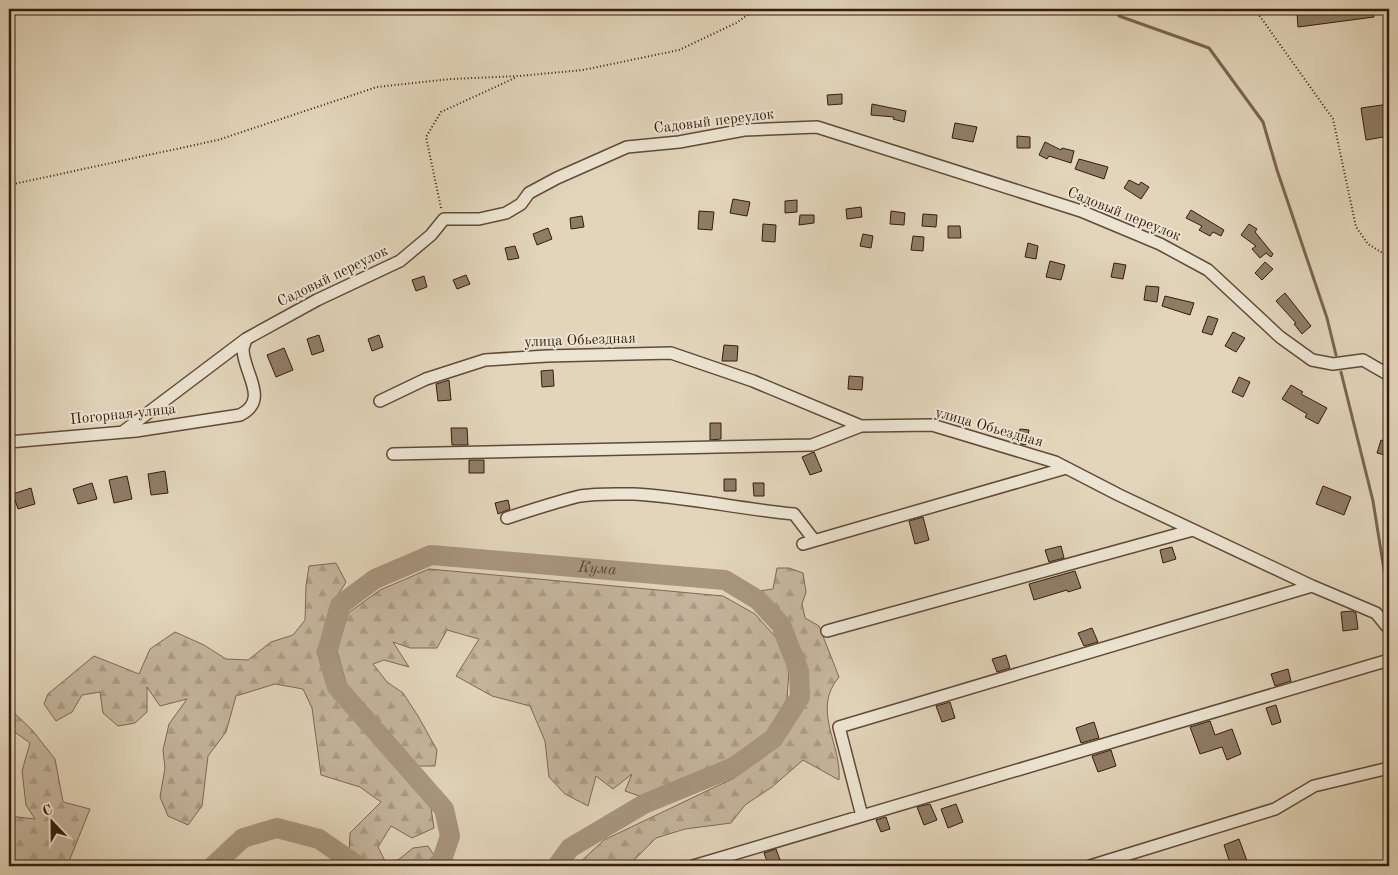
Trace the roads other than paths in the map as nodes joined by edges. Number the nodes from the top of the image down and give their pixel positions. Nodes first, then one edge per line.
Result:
1 (246, 339) junction
2 (1389, 375) edge
3 (380, 401) dead end
4 (861, 426) junction
5 (124, 432) junction
6 (9, 442) edge
7 (392, 454) dead end
8 (1066, 468) junction
9 (507, 518) dead end
10 (1193, 530) junction
11 (1312, 586) junction
12 (1389, 629) edge
13 (827, 631) dead end
14 (1389, 660) edge
15 (1389, 768) edge
16 (862, 816) junction
17 (1112, 863) edge
18 (693, 866) edge
19 (1090, 866) edge

1 - 2 street, Садовый переулок
1 - 5 street, Садовый переулок
1 - 5 street, Погорная улица
3 - 4 street, улица Обьездная
4 - 7 street
4 - 8 street, улица Обьездная
5 - 6 street, Погорная улица
8 - 9 street
8 - 10 street, улица Обьездная
10 - 11 street, улица Обьездная
10 - 13 street
11 - 12 street, улица Обьездная
11 - 16 street
14 - 16 street
15 - 17 street
16 - 18 street
17 - 19 street

